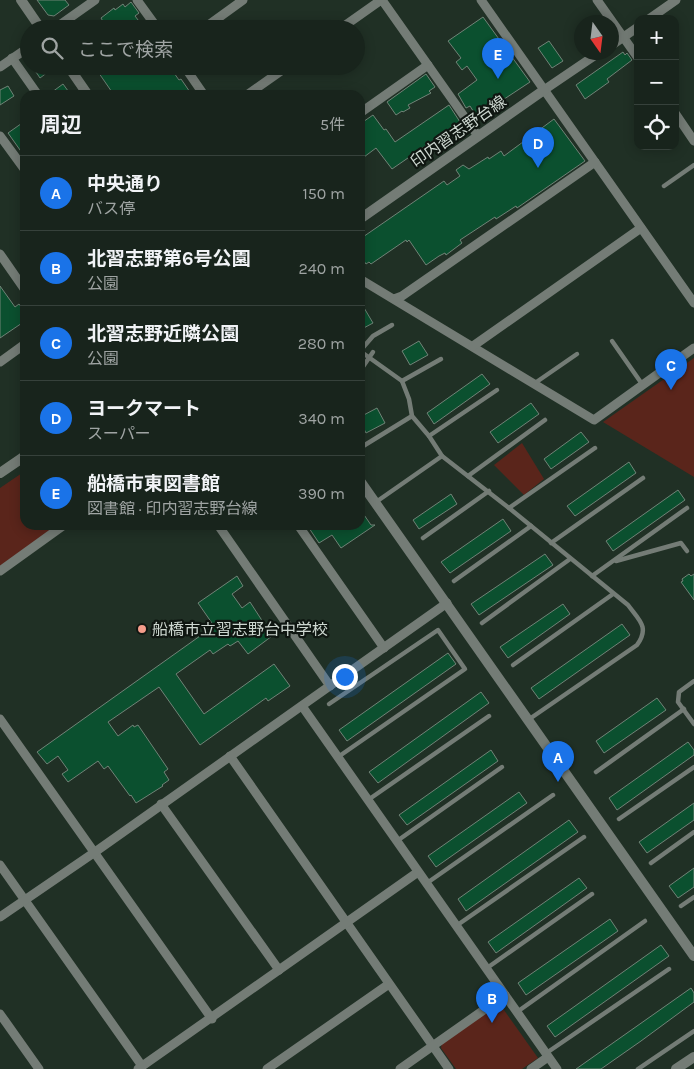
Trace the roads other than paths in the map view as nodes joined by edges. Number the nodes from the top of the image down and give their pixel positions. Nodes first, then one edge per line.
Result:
1 (21, 0) edge
2 (95, 0) edge
3 (138, 0) edge
4 (243, 0) edge
5 (381, 0) edge
6 (481, 0) edge
7 (597, 0) edge
8 (676, 0) edge
9 (655, 15) edge
10 (35, 20) edge
11 (67, 20) edge
12 (152, 20) edge
13 (215, 20) edge
14 (353, 20) edge
15 (634, 29) edge
16 (623, 37) junction
17 (619, 40) edge
18 (634, 52) edge
19 (20, 53) edge
20 (12, 58) junction
21 (588, 60) edge
22 (428, 65) junction
23 (0, 67) edge
24 (20, 69) edge
25 (24, 75) edge
26 (74, 75) edge
27 (190, 75) edge
28 (275, 75) edge
29 (34, 90) edge
30 (85, 90) edge
31 (201, 90) edge
32 (254, 90) edge
33 (544, 90) junction
34 (365, 109) edge
35 (679, 119) edge
36 (0, 136) edge
37 (478, 136) junction
38 (694, 141) edge
39 (595, 162) junction
40 (20, 163) edge
41 (694, 165) edge
42 (664, 186) dead end
43 (365, 215) edge
44 (641, 228) junction
45 (0, 254) edge
46 (365, 282) edge
47 (20, 283) edge
48 (394, 299) junction
49 (694, 303) edge
50 (392, 325) dead end
51 (612, 341) dead end
52 (365, 345) edge
53 (473, 346) junction
54 (20, 348) edge
55 (694, 348) edge
56 (373, 352) dead end
57 (365, 354) edge
58 (577, 354) dead end
59 (369, 357) junction
60 (441, 359) dead end
61 (0, 362) edge
62 (365, 363) edge
63 (402, 381) junction
64 (535, 383) junction
65 (642, 384) junction
66 (496, 390) dead end
67 (412, 416) junction
68 (545, 420) dead end
69 (429, 436) junction
70 (365, 445) edge
71 (594, 448) dead end
72 (442, 456) junction
73 (20, 459) edge
74 (0, 473) edge
75 (468, 476) junction
76 (643, 478) dead end
77 (365, 488) edge
78 (488, 491) junction
79 (375, 503) junction
80 (509, 508) junction
81 (687, 508) dead end
82 (530, 526) junction
83 (57, 530) edge
84 (221, 530) edge
85 (301, 530) edge
86 (423, 538) dead end
87 (551, 543) junction
88 (687, 551) dead end
89 (570, 559) junction
90 (612, 562) junction
91 (0, 570) edge
92 (592, 576) junction
93 (454, 581) dead end
94 (612, 594) junction
95 (447, 603) junction
96 (482, 623) dead end
97 (384, 648) junction
98 (513, 665) dead end
99 (694, 681) edge
100 (330, 686) junction
101 (330, 704) dead end
102 (302, 706) junction
103 (684, 709) junction
104 (489, 716) dead end
105 (0, 719) edge
106 (527, 720) junction
107 (694, 724) edge
108 (230, 756) junction
109 (338, 756) junction
110 (694, 766) edge
111 (502, 767) dead end
112 (596, 772) dead end
113 (553, 795) dead end
114 (368, 800) junction
115 (160, 804) junction
116 (619, 819) dead end
117 (694, 832) edge
118 (584, 837) dead end
119 (397, 841) junction
120 (95, 852) junction
121 (650, 863) dead end
122 (0, 865) edge
123 (418, 872) junction
124 (426, 883) junction
125 (592, 894) dead end
126 (694, 897) edge
127 (25, 899) junction
128 (681, 906) dead end
129 (0, 917) edge
130 (645, 921) dead end
131 (346, 922) junction
132 (456, 926) junction
133 (694, 956) edge
134 (486, 969) junction
135 (669, 969) dead end
136 (279, 970) junction
137 (389, 984) junction
138 (505, 995) junction
139 (517, 1012) junction
140 (0, 1014) edge
141 (212, 1019) junction
142 (694, 1031) edge
143 (432, 1046) junction
144 (547, 1055) junction
145 (694, 1056) edge
146 (140, 1068) edge
147 (39, 1069) edge
148 (267, 1069) edge
149 (400, 1069) edge
150 (449, 1069) edge
151 (531, 1069) edge
152 (556, 1069) edge
153 (638, 1069) edge
154 (676, 1069) edge

1 - 10 street
2 - 11 street
3 - 12 street
4 - 13 street
5 - 14 street
5 - 22 street
6 - 33 street
7 - 16 street
8 - 9 street
15 - 16 street
16 - 17 street
16 - 18 street
19 - 20 street
20 - 23 street
20 - 24 street
21 - 33 street, 印内習志野台線
22 - 34 street
22 - 37 street
25 - 29 street
26 - 30 street
27 - 31 street
28 - 32 street
33 - 37 street, 印内習志野台線
33 - 39 street
35 - 38 street
36 - 40 street
37 - 43 street, 印内習志野台線
39 - 44 street
39 - 48 street
41 - 42 lane
44 - 49 street
44 - 53 street
45 - 47 street
46 - 48 street
48 - 53 street
50 - 52 lane
51 - 65 lane
53 - 64 street
54 - 61 street
55 - 65 street
56 - 59 lane
57 - 59 lane
58 - 64 lane
59 - 62 lane
59 - 63 lane
60 - 63 lane
63 - 67 lane
64 - 65 street
66 - 69 lane
67 - 69 lane
67 - 70 lane
68 - 75 lane
69 - 72 lane
71 - 80 lane
72 - 75 lane
72 - 79 lane
73 - 74 street
75 - 78 lane
76 - 87 lane
77 - 79 street
78 - 80 lane
78 - 86 lane
79 - 95 street
80 - 82 lane
81 - 90 lane
82 - 87 lane
82 - 93 lane
83 - 91 street
84 - 100 street
85 - 97 street
87 - 89 lane
88 - 90 lane
89 - 92 lane
89 - 96 lane
90 - 92 lane
92 - 94 lane
94 - 98 lane
94 - 106 lane
95 - 97 street
95 - 106 street
97 - 100 street
99 - 103 lane
100 - 102 street
101 - 109 lane
102 - 108 street
102 - 109 street
103 - 107 lane
103 - 112 lane
104 - 114 lane
105 - 120 street
106 - 133 street
108 - 115 street
108 - 131 street
109 - 114 street
110 - 116 lane
111 - 119 lane
113 - 124 lane
114 - 119 street
115 - 120 street
115 - 136 street
117 - 121 lane
118 - 132 lane
119 - 123 street
120 - 127 street
120 - 141 street
122 - 127 street
123 - 124 street
123 - 131 street
124 - 132 street
125 - 134 lane
126 - 128 lane
127 - 129 street
127 - 146 street
130 - 139 lane
131 - 136 street
131 - 137 street
132 - 134 street
134 - 138 street
135 - 144 lane
136 - 141 street
137 - 143 street
137 - 148 street
138 - 139 street
138 - 143 street
139 - 144 street
140 - 147 street
141 - 146 street
142 - 153 lane
143 - 149 street
143 - 150 street
144 - 151 street
144 - 152 street
145 - 154 street

